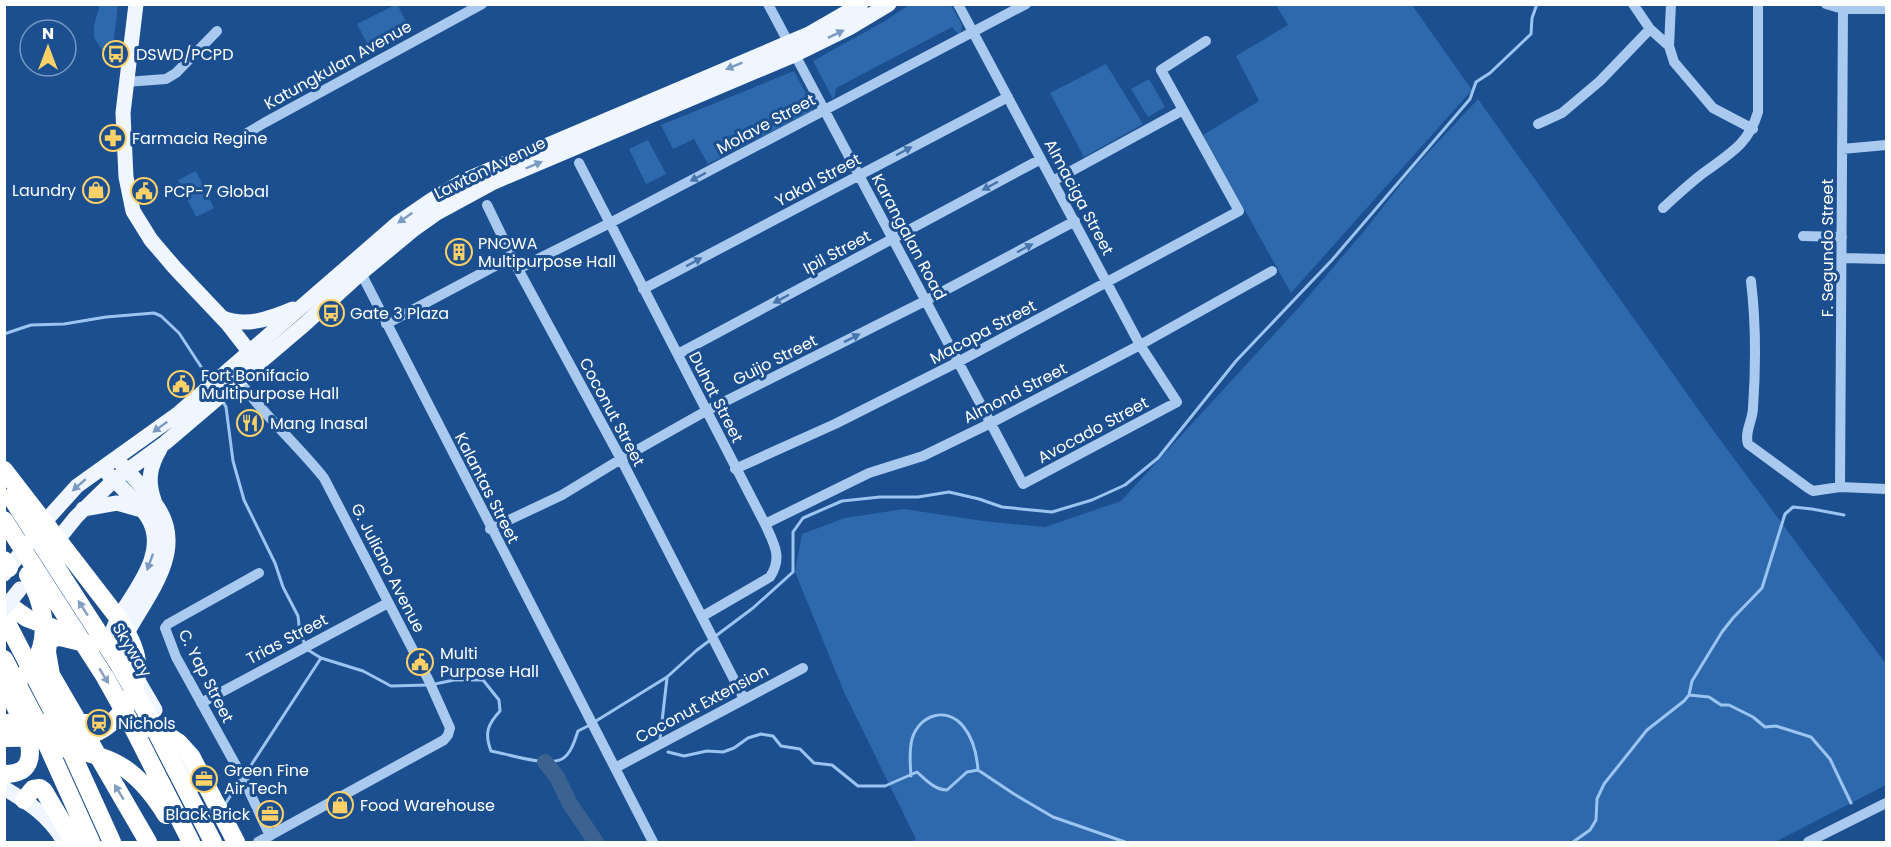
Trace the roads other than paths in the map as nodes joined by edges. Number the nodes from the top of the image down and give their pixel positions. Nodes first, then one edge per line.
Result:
1 (136, 4) edge
2 (482, 4) edge
3 (768, 4) edge
4 (861, 4) edge
5 (889, 4) edge
6 (958, 4) edge
7 (1026, 4) edge
8 (1633, 4) edge
9 (1671, 4) edge
10 (1758, 4) edge
11 (1826, 4) edge
12 (1843, 9) junction
13 (1887, 9) edge
14 (1650, 29) junction
15 (217, 31) dead end
16 (974, 33) junction
17 (1206, 41) dead end
18 (1668, 46) junction
19 (791, 49) junction
20 (126, 82) junction
21 (1008, 96) junction
22 (1183, 110) junction
23 (824, 111) junction
24 (1538, 124) dead end
25 (1753, 129) junction
26 (243, 138) dead end
27 (1887, 145) edge
28 (1842, 149) junction
29 (1041, 159) junction
30 (579, 163) dead end
31 (859, 176) junction
32 (1053, 181) junction
33 (487, 205) dead end
34 (1663, 208) dead end
35 (1076, 221) junction
36 (610, 223) junction
37 (1803, 236) dead end
38 (1842, 237) junction
39 (893, 239) junction
40 (512, 257) junction
41 (1842, 258) junction
42 (1887, 259) edge
43 (518, 269) junction
44 (1272, 272) dead end
45 (361, 273) junction
46 (1750, 281) dead end
47 (1108, 283) junction
48 (643, 289) junction
49 (925, 301) junction
50 (305, 304) junction
51 (221, 317) junction
52 (386, 324) junction
53 (1140, 345) junction
54 (678, 354) junction
55 (254, 357) junction
56 (958, 362) junction
57 (230, 379) junction
58 (206, 399) junction
59 (1177, 402) joint
60 (706, 411) junction
61 (991, 423) junction
62 (165, 443) junction
63 (116, 458) junction
64 (621, 459) junction
65 (101, 467) junction
66 (735, 469) junction
67 (4, 470) edge
68 (127, 471) junction
69 (114, 480) junction
70 (1023, 484) joint
71 (4, 487) edge
72 (1840, 487) junction
73 (1887, 489) edge
74 (150, 510) junction
75 (80, 513) junction
76 (4, 520) edge
77 (765, 524) junction
78 (490, 529) junction
79 (4, 531) edge
80 (6, 567) edge
81 (259, 573) dead end
82 (4, 602) edge
83 (388, 603) junction
84 (4, 609) edge
85 (703, 616) junction
86 (4, 618) edge
87 (118, 651) junction
88 (4, 659) edge
89 (803, 668) dead end
90 (4, 686) edge
91 (744, 699) junction
92 (201, 703) junction
93 (4, 723) edge
94 (4, 738) edge
95 (4, 747) edge
96 (615, 768) junction
97 (4, 774) edge
98 (4, 788) edge
99 (24, 800) junction
100 (1887, 803) edge
101 (97, 809) junction
102 (270, 836) junction
103 (64, 843) edge
104 (74, 843) edge
105 (91, 843) edge
106 (112, 843) edge
107 (121, 843) edge
108 (148, 843) edge
109 (182, 843) edge
110 (190, 843) edge
111 (211, 843) edge
112 (223, 843) edge
113 (236, 843) edge
114 (258, 843) edge
115 (653, 843) edge
116 (1808, 843) edge

1 - 20 main road
2 - 26 street, Katungkulan Avenue
3 - 19 street, Karangalan Road
4 - 19 main road, Lawton Avenue
19 -> 5 main road, Lawton Avenue
6 - 16 street, Almaciga Street
7 - 16 street, Molave Street
8 - 14 street
9 - 18 street
10 - 25 street
11 - 12 street
12 - 13 street
12 - 28 street, F. Segundo Street
14 - 18 street
14 - 24 street
15 - 20 street
16 - 21 street, Almaciga Street
16 - 23 street, Molave Street
17 - 22 street
18 - 25 street
19 - 23 street, Karangalan Road
45 -> 19 main road, Lawton Avenue
19 -> 50 main road, Lawton Avenue
20 - 51 main road
21 - 29 street, Almaciga Street
31 -> 21 street, Yakal Street
22 - 32 street
22 - 47 street, Macopa Street
23 - 31 street, Karangalan Road
23 -> 36 street, Molave Street
25 - 34 street
27 - 28 street
28 - 38 street, F. Segundo Street
29 - 32 street, Almaciga Street
29 -> 39 street, Ipil Street
30 - 36 street, Duhat Street
31 - 39 street, Karangalan Road
48 -> 31 street, Yakal Street
32 - 35 street, Almaciga Street
33 - 40 street, Coconut Street
35 - 47 street, Almaciga Street
49 -> 35 street, Guijo Street
36 - 43 street, Molave Street
36 - 48 street, Duhat Street
37 - 38 street
38 - 41 street, F. Segundo Street
39 - 49 street, Karangalan Road
39 -> 54 street, Ipil Street
40 - 43 street, Coconut Street
40 - 52 street
41 - 42 street
41 - 72 street, F. Segundo Street
43 - 64 street, Coconut Street
44 - 53 street, Almond Street
45 - 52 street, Kalantas Street
45 - 55 main road, Lawton Avenue
46 - 72 street
47 - 53 street, Almaciga Street
47 - 56 street, Macopa Street
48 - 54 street, Duhat Street
49 - 56 street, Karangalan Road
60 -> 49 street, Guijo Street
50 - 51 main road
50 - 55 main road, Lawton Avenue
51 - 55 main road
52 - 78 street, Kalantas Street
53 - 59 street, Almaciga Street
53 - 61 street, Almond Street
54 - 60 street, Duhat Street
55 - 57 main road, Lawton Avenue
56 - 61 street, Karangalan Road
56 - 66 street, Macopa Street
57 - 58 main road, Lawton Avenue
57 - 83 street, G. Juliano Avenue
58 - 62 main road, Lawton Avenue
58 -> 63 main road, Lawton Avenue
59 - 70 street, Avocado Street
60 - 64 street, Guijo Street
60 - 66 street, Duhat Street
61 - 70 street, Karangalan Road
61 - 77 street, Almond Street
62 - 68 main road, Lawton Avenue
62 - 74 main road
63 - 65 main road, Lawton Avenue
63 - 68 main road
64 - 78 street, Guijo Street
64 - 85 street, Coconut Street
65 - 69 main road
65 -> 80 main road, Lawton Avenue, bridge
66 - 77 street, Duhat Street
67 - 94 highway, bridge
68 - 69 main road, Lawton Avenue
68 - 74 main road
69 - 74 main road
69 - 75 main road, Lawton Avenue
111 -> 71 highway, Skyway, bridge
72 - 73 street
74 - 75 main road
74 - 87 main road
75 - 84 main road, Lawton Avenue, bridge
76 -> 110 highway, bridge
77 - 85 street, Duhat Street
78 - 96 street, Kalantas Street
79 - 90 highway, bridge
81 - 92 street, C. Yap Street
82 - 87 highway
83 - 92 street, Trias Street
83 - 102 street, G. Juliano Avenue
85 - 91 street, Coconut Street
86 - 101 highway
108 -> 87 highway
87 - 111 main road
87 - 112 main road
88 - 105 highway
89 - 91 street, Coconut Extension
90 - 97 highway
91 - 96 street, Coconut Extension
92 - 102 street, C. Yap Street
93 - 113 highway, bridge
95 - 109 highway, bridge
96 - 115 street
98 - 99 main road
99 - 103 main road
99 - 104 highway
100 - 116 street
101 - 106 highway
101 - 107 highway
102 - 114 street, G. Juliano Avenue

